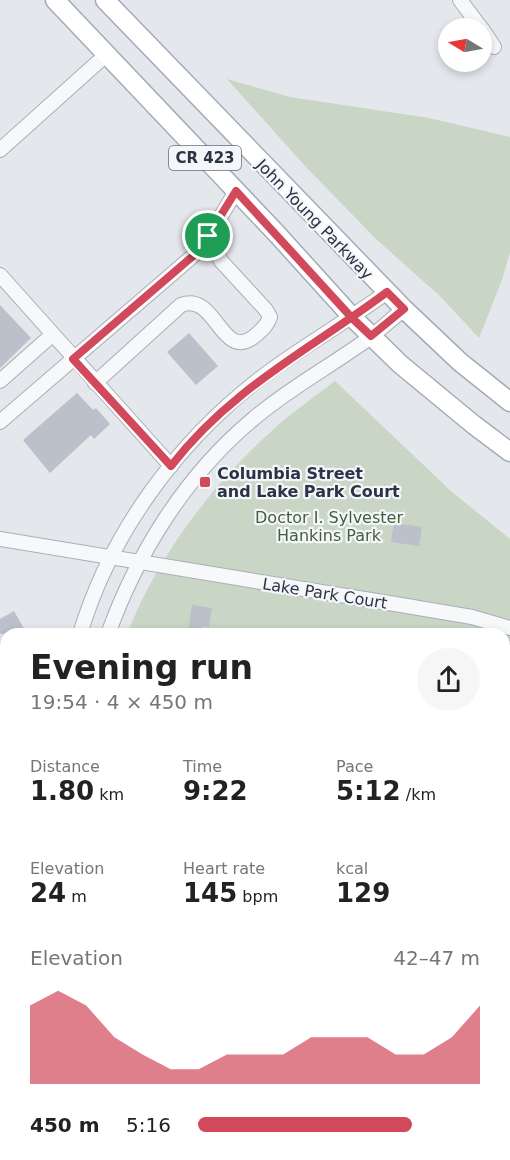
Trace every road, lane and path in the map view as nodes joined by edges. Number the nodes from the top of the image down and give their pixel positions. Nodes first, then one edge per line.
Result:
1 (55, 0) edge
2 (105, 0) edge
3 (460, 0) edge
4 (473, 18) edge
5 (492, 44) edge
6 (494, 47) dead end
7 (107, 54) junction
8 (0, 150) edge
9 (236, 191) junction
10 (208, 236) junction
11 (0, 275) edge
12 (387, 292) junction
13 (404, 309) junction
14 (352, 318) junction
15 (52, 335) junction
16 (371, 336) junction
17 (73, 359) junction
18 (0, 381) edge
19 (95, 383) junction
20 (510, 402) edge
21 (1, 419) edge
22 (510, 452) edge
23 (171, 466) junction
24 (0, 539) edge
25 (111, 557) junction
26 (139, 563) junction
27 (82, 628) edge
28 (111, 628) edge
29 (510, 628) edge

1 - 7 main road, CR 423
2 - 12 main road, John Young Parkway / CR 423
3 - 4 street
5 - 6 street
7 - 8 street
7 - 9 main road, CR 423
9 - 10 street
9 - 14 main road, CR 423
10 - 17 street
10 - 19 street
11 - 15 street
12 - 13 main road, John Young Parkway / CR 423
12 - 14 street
13 - 16 street
13 - 20 main road, John Young Parkway / CR 423
14 - 16 main road, CR 423
14 - 23 street
15 - 17 street
15 - 18 street
16 - 22 main road, CR 423
16 - 26 street
17 - 19 street
17 - 21 street
19 - 23 street
23 - 25 street
24 - 25 street, Lake Park Court
25 - 26 street, Lake Park Court
25 - 27 street
26 - 28 street
26 - 29 street, Lake Park Court

